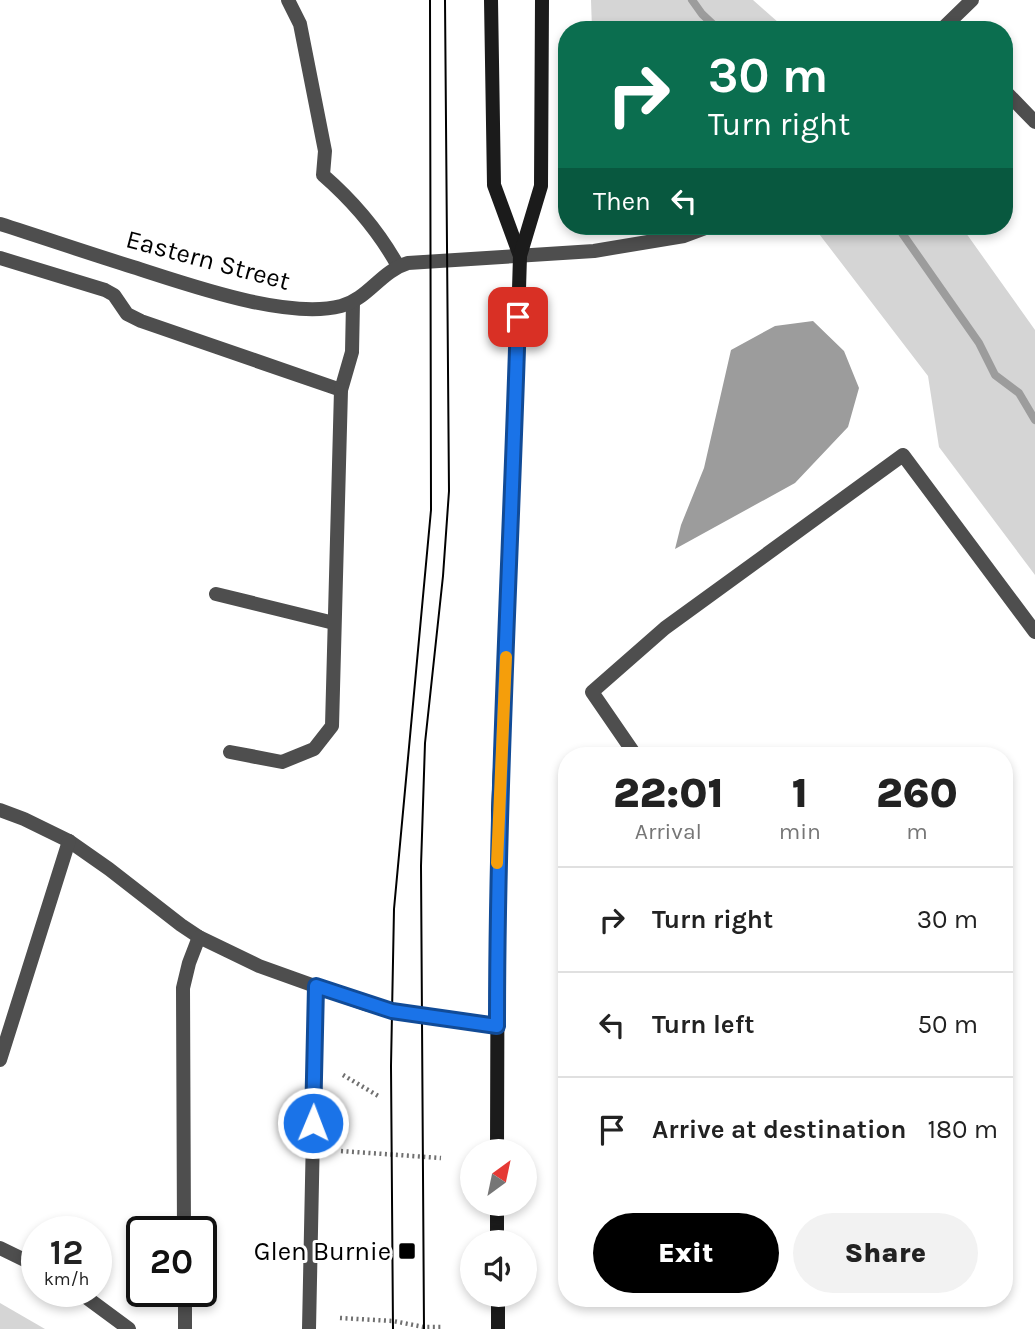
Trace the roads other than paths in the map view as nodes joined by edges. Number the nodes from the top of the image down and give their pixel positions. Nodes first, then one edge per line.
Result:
1 (288, 0) edge
2 (491, 0) edge
3 (542, 0) edge
4 (972, 0) edge
5 (952, 21) edge
6 (1013, 99) edge
7 (1035, 122) edge
8 (0, 224) edge
9 (687, 235) edge
10 (520, 256) junction
11 (0, 258) edge
12 (398, 266) junction
13 (354, 302) junction
14 (341, 390) junction
15 (216, 594) dead end
16 (334, 622) junction
17 (1035, 632) edge
18 (624, 737) junction
19 (622, 747) edge
20 (630, 747) edge
21 (230, 752) dead end
22 (0, 810) edge
23 (69, 841) junction
24 (199, 937) junction
25 (316, 986) junction
26 (497, 1026) junction
27 (0, 1059) edge
28 (497, 1139) edge
29 (184, 1216) edge
30 (0, 1248) edge
31 (21, 1258) edge
32 (99, 1307) edge
33 (185, 1307) edge
34 (498, 1307) edge
35 (129, 1329) edge
36 (185, 1329) edge
37 (309, 1329) edge
38 (498, 1329) edge

1 - 12 street
2 - 10 main road
3 - 10 main road
4 - 5 street
6 - 7 street
8 - 13 street, Eastern Street
9 - 10 street
10 - 12 street
10 - 26 main road
11 - 14 street
12 - 13 street, Eastern Street
13 - 14 street
14 - 16 street
15 - 16 street
16 - 21 street
17 - 18 street
18 - 19 street
18 - 20 street
22 - 23 street
23 - 24 street
23 - 27 street
24 - 25 street
24 - 29 street
25 - 26 street
25 - 37 street
26 - 28 main road
30 - 31 street
32 - 35 street
33 - 36 street
34 - 38 main road

